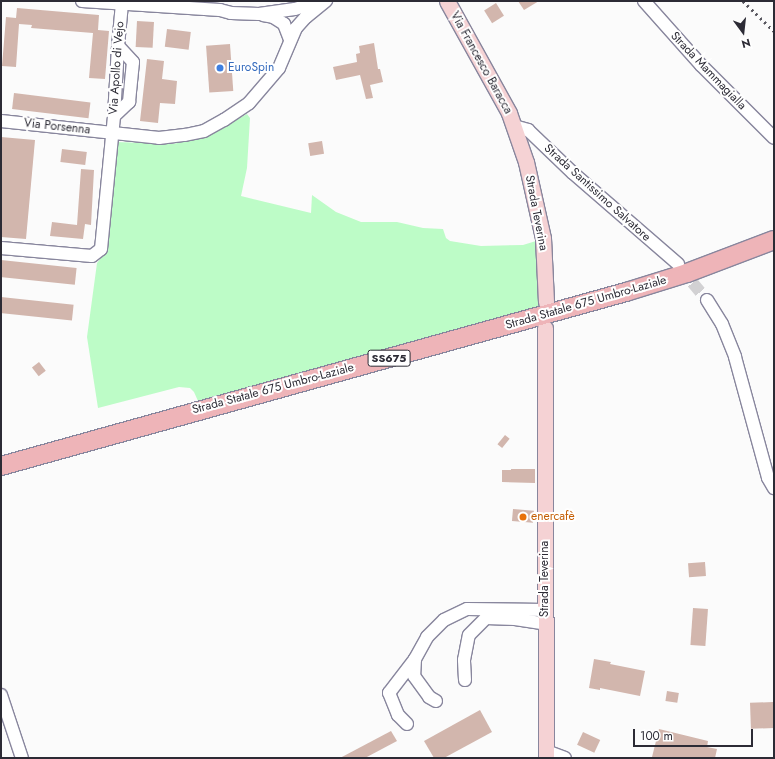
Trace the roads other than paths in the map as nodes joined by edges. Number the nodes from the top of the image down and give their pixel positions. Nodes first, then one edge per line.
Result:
1 (82, 1) edge
2 (321, 1) edge
3 (326, 1) edge
4 (447, 1) edge
5 (644, 1) edge
6 (122, 4) junction
7 (223, 5) edge
8 (259, 14) junction
9 (290, 40) junction
10 (1, 121) edge
11 (514, 126) junction
12 (112, 132) junction
13 (774, 138) edge
14 (774, 240) edge
15 (1, 248) edge
16 (774, 251) edge
17 (678, 264) tunnel mouth
18 (707, 300) tunnel mouth
19 (546, 302) dead end
20 (545, 328) dead end
21 (1, 466) edge
22 (1, 476) edge
23 (774, 488) edge
24 (546, 617) junction
25 (415, 659) junction
26 (465, 680) dead end
27 (1, 695) edge
28 (436, 701) dead end
29 (407, 724) dead end
30 (546, 754) edge
31 (22, 758) edge
32 (565, 758) edge

1 - 6 street
2 - 8 street
3 - 9 street, Via Porsenna
4 - 11 main road, Via Francesco Baracca
5 - 13 street, Strada Mammagialla
6 - 7 street
6 - 12 street, Via Apollo di Vejo
7 - 8 street
8 - 9 street
9 - 12 street, Via Porsenna
10 - 12 street, Via Porsenna
11 - 17 street, Strada Santissimo Salvatore
11 - 19 main road, Strada Teverina
12 - 15 street, Via Apollo di Vejo
14 - 21 highway, Strada Statale 675 Umbro-Laziale / SS675
16 - 22 highway, Strada Statale 675 Umbro-Laziale / SS675
18 - 23 street
20 - 24 main road, Strada Teverina
24 - 25 street
24 - 26 street
24 - 30 main road, Strada Teverina
25 - 28 street
25 - 29 street
27 - 31 street
30 - 32 street

